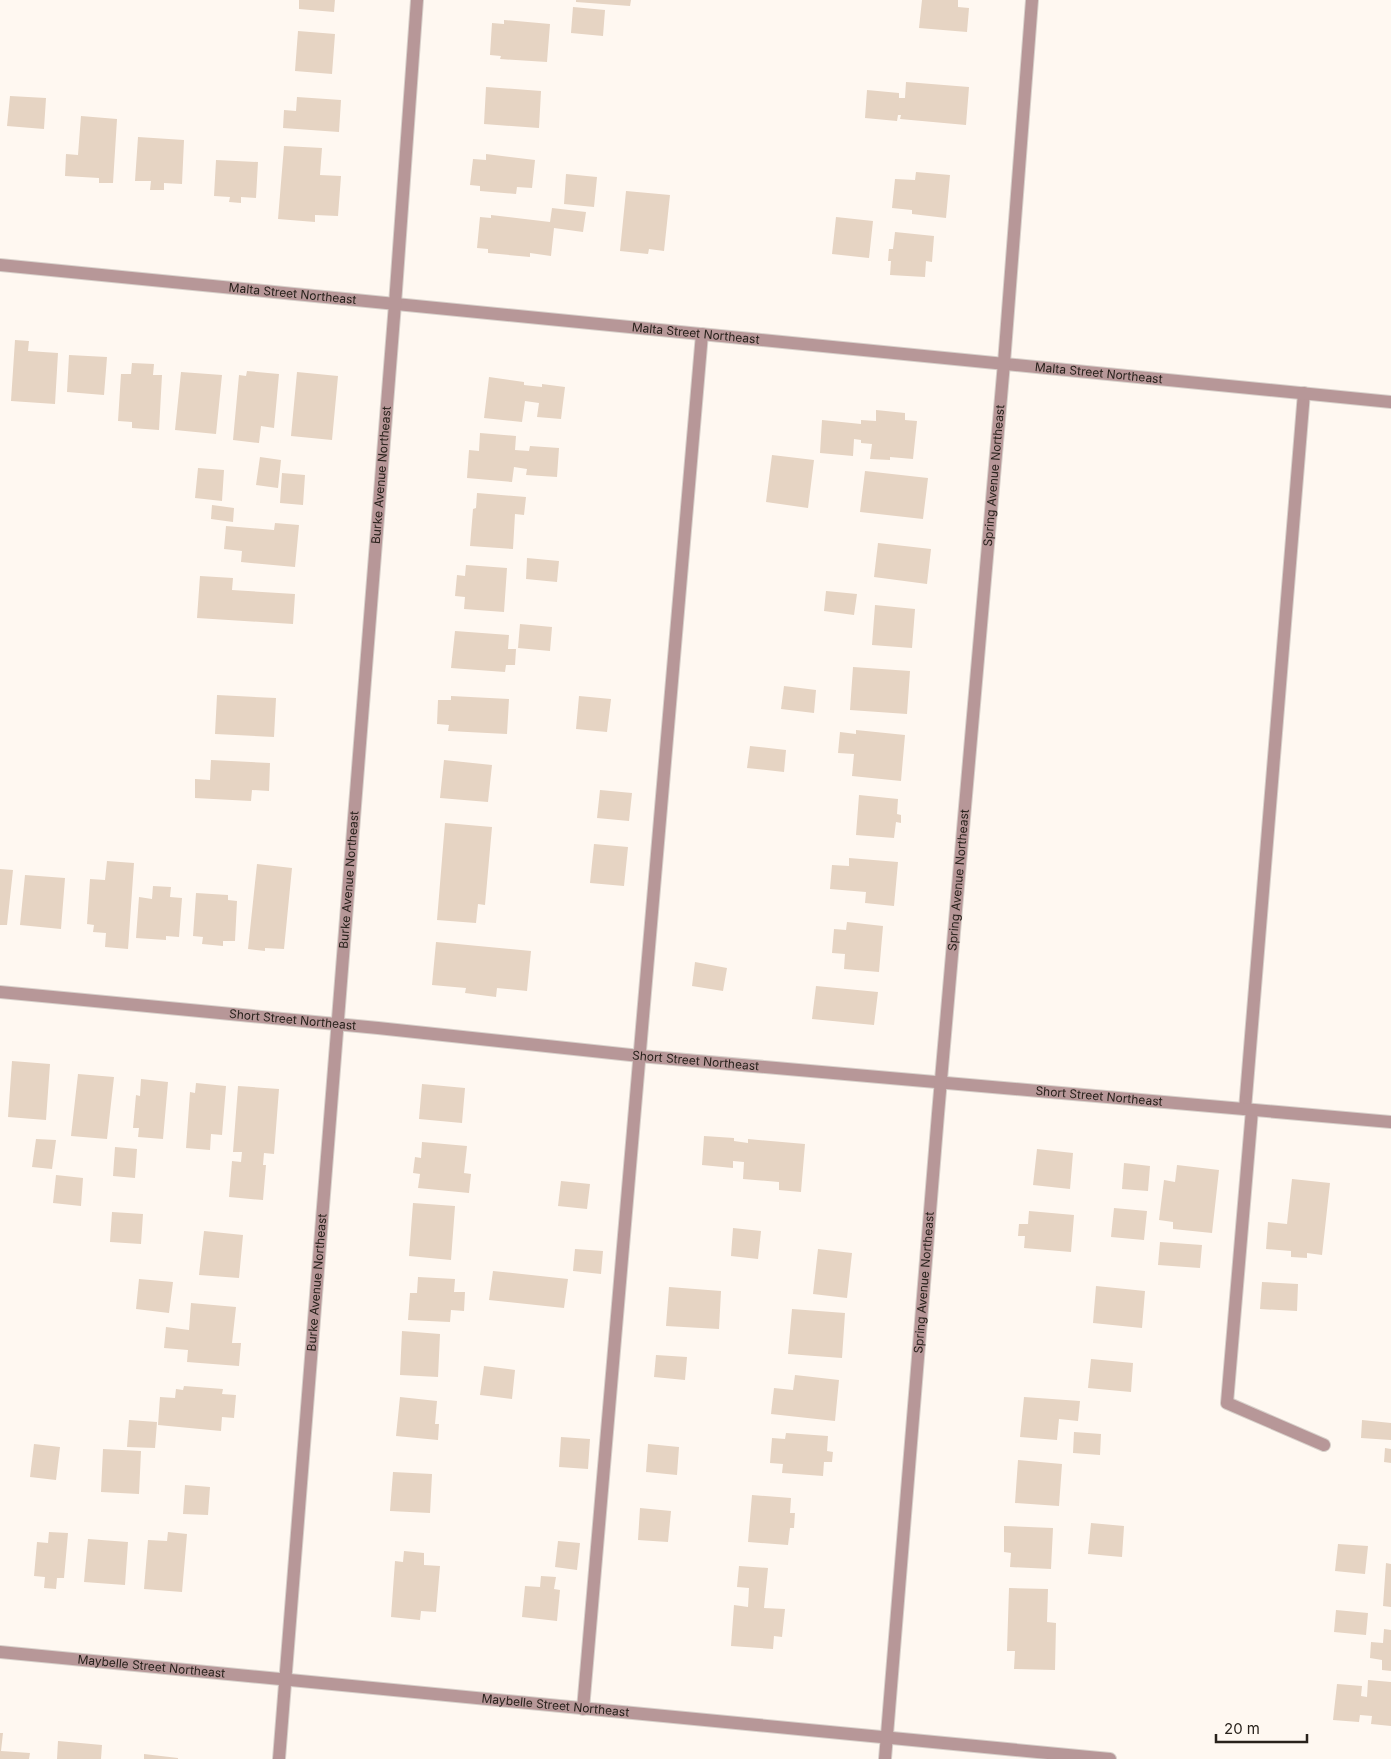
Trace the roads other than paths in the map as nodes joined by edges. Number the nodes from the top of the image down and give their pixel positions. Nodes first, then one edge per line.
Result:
1 (417, 0) edge
2 (1032, 0) edge
3 (0, 265) edge
4 (395, 304) junction
5 (702, 334) junction
6 (1004, 363) junction
7 (1304, 392) junction
8 (1391, 402) edge
9 (0, 992) edge
10 (336, 1024) junction
11 (640, 1056) junction
12 (941, 1082) junction
13 (1249, 1109) junction
14 (1391, 1122) edge
15 (1324, 1445) dead end
16 (0, 1652) edge
17 (285, 1679) junction
18 (583, 1708) junction
19 (887, 1738) junction
20 (279, 1759) edge
21 (885, 1759) edge
22 (1110, 1759) edge

1 - 4 street, Burke Avenue Northeast
2 - 6 street, Spring Avenue Northeast
3 - 4 street, Malta Street Northeast
4 - 5 street, Malta Street Northeast
4 - 10 street, Burke Avenue Northeast
5 - 6 street, Malta Street Northeast
5 - 11 street
6 - 7 street, Malta Street Northeast
6 - 12 street, Spring Avenue Northeast
7 - 8 street, Malta Street Northeast
7 - 13 street
9 - 10 street, Short Street Northeast
10 - 11 street, Short Street Northeast
10 - 17 street, Burke Avenue Northeast
11 - 12 street, Short Street Northeast
11 - 18 street
12 - 13 street, Short Street Northeast
12 - 19 street, Spring Avenue Northeast
13 - 14 street, Short Street Northeast
13 - 15 street
16 - 17 street, Maybelle Street Northeast
17 - 18 street, Maybelle Street Northeast
17 - 20 street, Burke Avenue Northeast
18 - 19 street, Maybelle Street Northeast
19 - 21 street, Spring Avenue Northeast
19 - 22 street, Maybelle Street Northeast

